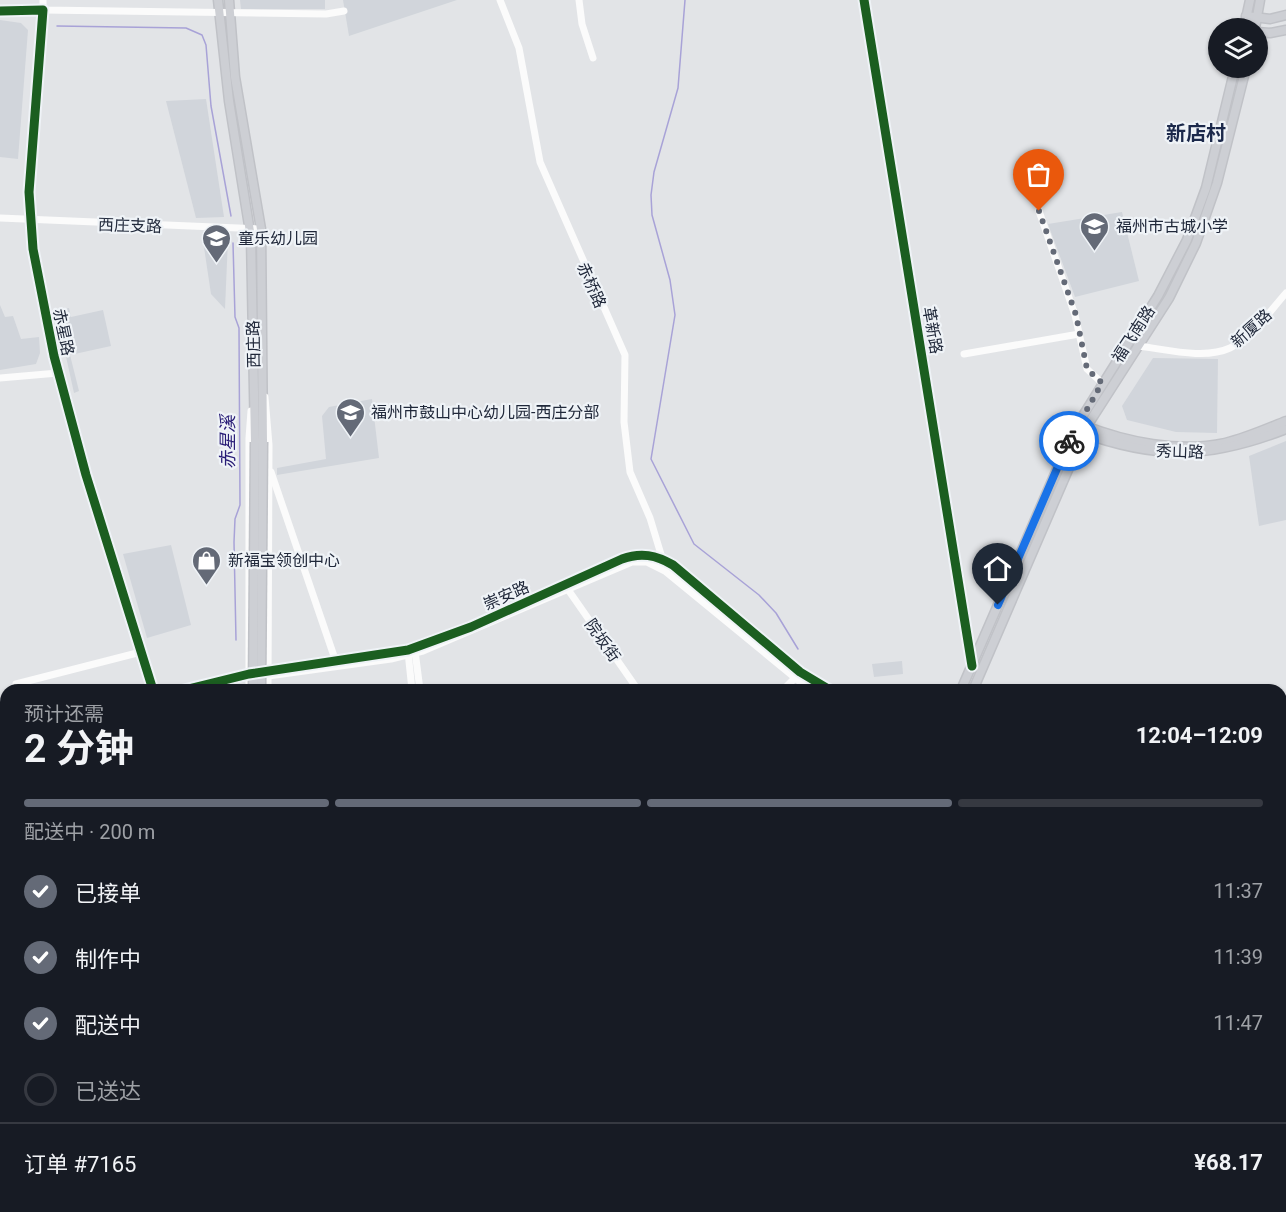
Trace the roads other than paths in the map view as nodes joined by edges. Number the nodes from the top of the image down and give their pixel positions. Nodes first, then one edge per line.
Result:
1 (43, 0) edge
2 (218, 0) edge
3 (229, 0) edge
4 (500, 0) edge
5 (579, 0) edge
6 (864, 0) edge
7 (1250, 0) edge
8 (1260, 0) edge
9 (42, 10) junction
10 (0, 11) edge
11 (344, 11) dead end
12 (219, 13) junction
13 (230, 13) junction
14 (1286, 15) edge
15 (1246, 16) joint
16 (1258, 18) joint
17 (1268, 19) edge
18 (1286, 30) edge
19 (1268, 33) edge
20 (593, 58) dead end
21 (1233, 78) edge
22 (1243, 78) edge
23 (1039, 211) dead end
24 (0, 218) edge
25 (30, 218) junction
26 (250, 229) junction
27 (261, 229) junction
28 (1286, 293) edge
29 (1079, 334) junction
30 (1138, 346) junction
31 (964, 354) dead end
32 (58, 373) junction
33 (0, 378) edge
34 (1102, 383) junction
35 (258, 384) junction
36 (1286, 421) edge
37 (1076, 426) junction
38 (1286, 429) edge
39 (1085, 430) junction
40 (259, 442) junction
41 (269, 467) junction
42 (662, 559) junction
43 (665, 571) junction
44 (568, 591) junction
45 (141, 652) junction
46 (412, 652) junction
47 (336, 662) junction
48 (972, 666) junction
49 (800, 672) junction
50 (268, 673) junction
51 (249, 676) junction
52 (795, 679) junction
53 (16, 684) dead end
54 (151, 684) edge
55 (213, 684) edge
56 (250, 684) edge
57 (251, 684) edge
58 (261, 684) edge
59 (268, 684) edge
60 (412, 684) edge
61 (419, 684) edge
62 (634, 684) edge
63 (790, 684) edge
64 (802, 684) edge
65 (820, 684) edge
66 (964, 684) edge
67 (976, 684) edge

1 - 9 street, 赤星路
2 - 12 main road, 西庄路
3 - 13 main road, 西庄路
4 - 42 street, 赤桥路
5 - 20 street
6 - 48 street, 革新路
7 - 15 main road
8 - 16 main road
9 - 10 street
9 - 12 street
9 - 25 street, 赤星路
11 - 13 street
12 - 13 street
12 - 26 main road, 西庄路
13 - 27 main road, 西庄路
14 - 17 main road
15 - 16 main road
18 - 19 main road
21 - 34 main road, 福飞南路
22 - 30 main road, 福飞南路
23 - 29 street
24 - 25 street, 西庄支路
25 - 26 street, 西庄支路
25 - 32 street, 赤星路
26 - 27 street, 西庄支路
26 - 35 main road, 西庄路
27 - 35 main road, 西庄路
28 - 30 street, 新厦路
29 - 31 street
29 - 34 street
30 - 39 main road, 福飞南路
32 - 33 street
32 - 45 street, 赤星路
34 - 37 main road, 福飞南路
35 - 40 main road, 西庄路
35 - 41 street
35 - 51 street
36 - 39 main road, 秀山路
37 - 39 main road, 秀山路
37 - 48 main road, 福飞南路
38 - 39 main road, 秀山路
39 - 67 main road, 福飞南路
40 - 57 main road, 西庄路, bridge
40 - 58 main road, bridge
41 - 47 street
41 - 50 street
42 - 43 street, 赤桥路
42 - 46 street, 崇安路
42 - 49 street
43 - 44 street, 崇安路
43 - 52 street, 崇安路
44 - 46 street, 崇安路
44 - 62 street, 院坂街
45 - 53 street
45 - 54 street, 赤星路
46 - 47 street, 崇安路
46 - 50 street, 崇安路
46 - 60 street
46 - 61 street
47 - 50 street, 崇安路
48 - 66 main road, 福飞南路
49 - 52 street
49 - 65 street
50 - 51 street, 崇安路
50 - 59 street
51 - 55 street, 崇安路
51 - 56 street
52 - 63 street
52 - 64 street, 崇安路

